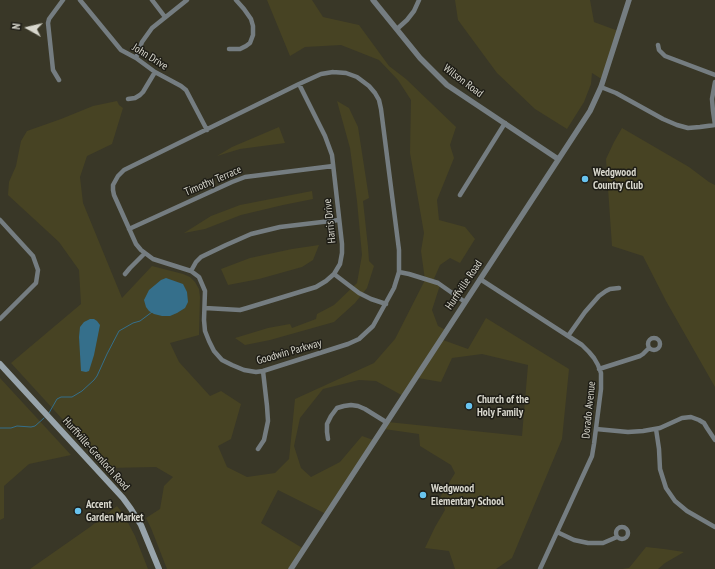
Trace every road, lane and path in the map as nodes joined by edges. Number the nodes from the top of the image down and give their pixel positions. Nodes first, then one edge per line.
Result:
1 (63, 0) edge
2 (80, 0) edge
3 (152, 0) edge
4 (187, 0) edge
5 (236, 0) edge
6 (373, 0) edge
7 (419, 0) edge
8 (629, 0) edge
9 (166, 17) junction
10 (397, 29) junction
11 (658, 45) dead end
12 (229, 49) dead end
13 (136, 58) junction
14 (155, 72) junction
15 (715, 75) edge
16 (59, 80) dead end
17 (715, 82) edge
18 (299, 84) junction
19 (600, 87) junction
20 (128, 99) dead end
21 (505, 124) junction
22 (715, 125) edge
23 (207, 130) junction
24 (558, 159) junction
25 (333, 166) junction
26 (460, 195) dead end
27 (0, 220) edge
28 (340, 220) junction
29 (129, 229) junction
30 (145, 253) junction
31 (191, 271) junction
32 (399, 272) junction
33 (125, 274) dead end
34 (334, 274) junction
35 (480, 279) junction
36 (619, 288) dead end
37 (465, 302) junction
38 (386, 304) junction
39 (205, 308) junction
40 (0, 319) edge
41 (568, 336) junction
42 (649, 348) dead end
43 (0, 364) edge
44 (599, 369) junction
45 (263, 371) junction
46 (386, 422) junction
47 (596, 429) junction
48 (656, 429) junction
49 (328, 439) dead end
50 (715, 440) edge
51 (258, 448) dead end
52 (715, 527) edge
53 (557, 532) junction
54 (617, 537) dead end
55 (159, 569) edge
56 (291, 569) edge
57 (540, 569) edge

1 - 16 street
2 - 13 street, John Drive
3 - 9 street
4 - 9 street
5 - 12 street
6 - 10 street, Wilson Road
7 - 10 street
8 - 19 street, Hurffville Road
9 - 13 street
10 - 21 street, Wilson Road
11 - 15 street
13 - 14 street, John Drive
14 - 20 street
14 - 23 street, John Drive
17 - 22 street
18 - 23 street, Goodwin Parkway
18 - 25 street, Harris Drive
18 - 32 street, Goodwin Parkway
19 - 22 street
19 - 24 street, Hurffville Road
21 - 24 street, Wilson Road
21 - 26 street
23 - 29 street, Goodwin Parkway
24 - 35 street, Hurffville Road
25 - 28 street, Harris Drive
25 - 29 street, Timothy Terrace
27 - 40 street
28 - 31 street
28 - 34 street, Harris Drive
29 - 30 street, Goodwin Parkway
30 - 31 street, Goodwin Parkway
30 - 33 street
31 - 39 street, Goodwin Parkway
32 - 37 street
32 - 38 street, Goodwin Parkway
34 - 38 street
34 - 39 street
35 - 37 street, Hurffville Road
35 - 41 street, Dorado Avenue
36 - 41 street
37 - 46 street, Hurffville Road
38 - 45 street, Goodwin Parkway
39 - 45 street, Goodwin Parkway
41 - 44 street, Dorado Avenue
42 - 44 street
43 - 55 main road, Hurffville-Grenloch Road
44 - 47 street, Dorado Avenue
45 - 51 street
46 - 49 street
46 - 56 street, Hurffville Road
47 - 48 street
47 - 53 street, Dorado Avenue
48 - 50 street
48 - 52 street
53 - 54 street
53 - 57 street, Dorado Avenue

